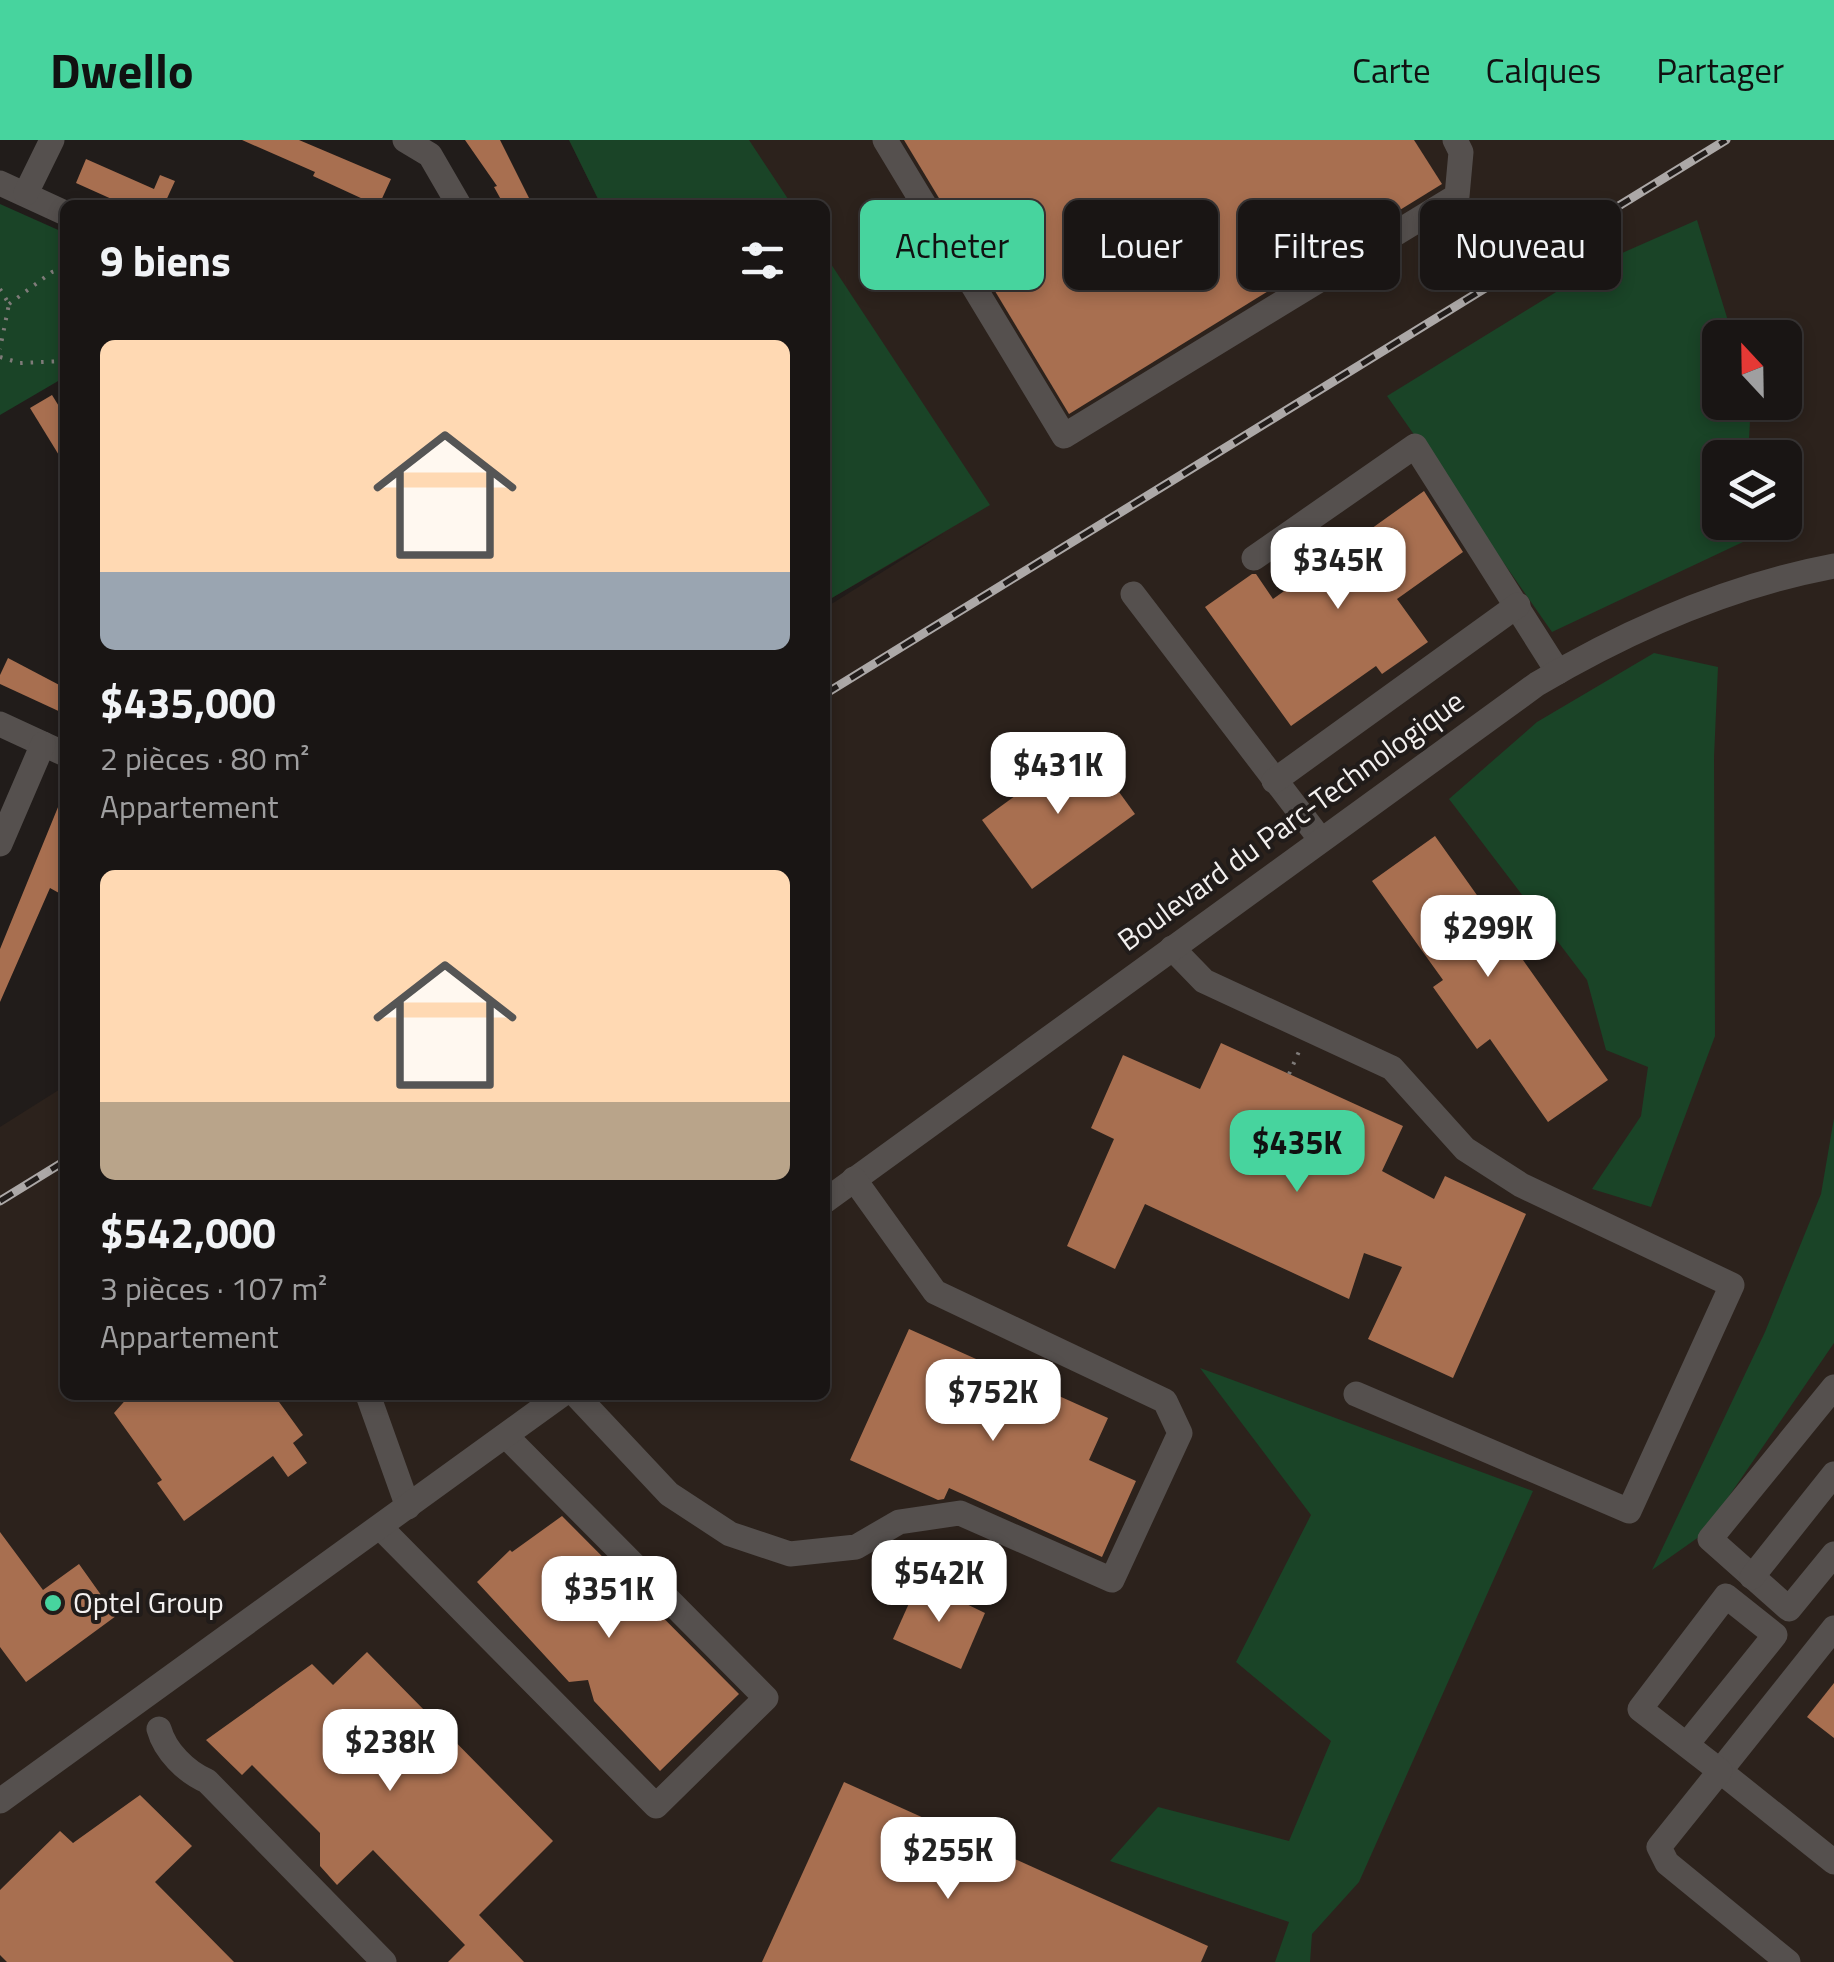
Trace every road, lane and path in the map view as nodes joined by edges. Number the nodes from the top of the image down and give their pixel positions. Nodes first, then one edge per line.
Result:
1 (52, 140) edge
2 (405, 140) edge
3 (885, 140) edge
4 (1454, 140) edge
5 (0, 183) edge
6 (26, 193) junction
7 (457, 200) edge
8 (60, 210) edge
9 (60, 270) edge
10 (0, 289) edge
11 (8, 304) junction
12 (0, 349) edge
13 (0, 357) edge
14 (60, 362) edge
15 (1254, 558) dead end
16 (1834, 566) edge
17 (1134, 594) dead end
18 (1518, 605) junction
19 (1558, 672) junction
20 (0, 724) edge
21 (54, 749) edge
22 (1274, 781) junction
23 (1320, 840) junction
24 (0, 844) edge
25 (1172, 948) junction
26 (1302, 1045) dead end
27 (1289, 1074) dead end
28 (854, 1180) junction
29 (830, 1197) edge
30 (1834, 1387) edge
31 (1356, 1394) dead end
32 (370, 1400) edge
33 (554, 1400) edge
34 (581, 1400) edge
35 (506, 1436) junction
36 (1834, 1474) edge
37 (408, 1507) junction
38 (380, 1527) junction
39 (1834, 1554) edge
40 (1752, 1576) junction
41 (1834, 1628) edge
42 (132, 1705) junction
43 (1687, 1744) junction
44 (1720, 1771) junction
45 (0, 1801) edge
46 (1834, 1862) edge
47 (384, 1962) edge
48 (1788, 1962) edge

1 - 6 street
2 - 7 street
3 - 4 street
5 - 6 street
6 - 8 street
9 - 11 path
10 - 11 path
11 - 12 path
13 - 14 path
15 - 18 street
16 - 19 street, Boulevard du Parc-Technologique
17 - 22 street
18 - 19 street
18 - 22 street
19 - 23 street, Boulevard du Parc-Technologique
20 - 21 street
21 - 24 street
22 - 23 street
23 - 25 street, Boulevard du Parc-Technologique
25 - 28 street, Boulevard du Parc-Technologique
25 - 31 street
26 - 27 path
28 - 29 street, Boulevard du Parc-Technologique
28 - 34 street
30 - 40 street
32 - 37 street
33 - 35 street
35 - 37 street
35 - 38 street
36 - 40 street
37 - 38 street
38 - 42 street
39 - 40 street
41 - 44 street
42 - 45 street
42 - 47 street
43 - 43 street
43 - 44 street
44 - 46 street
44 - 48 street

